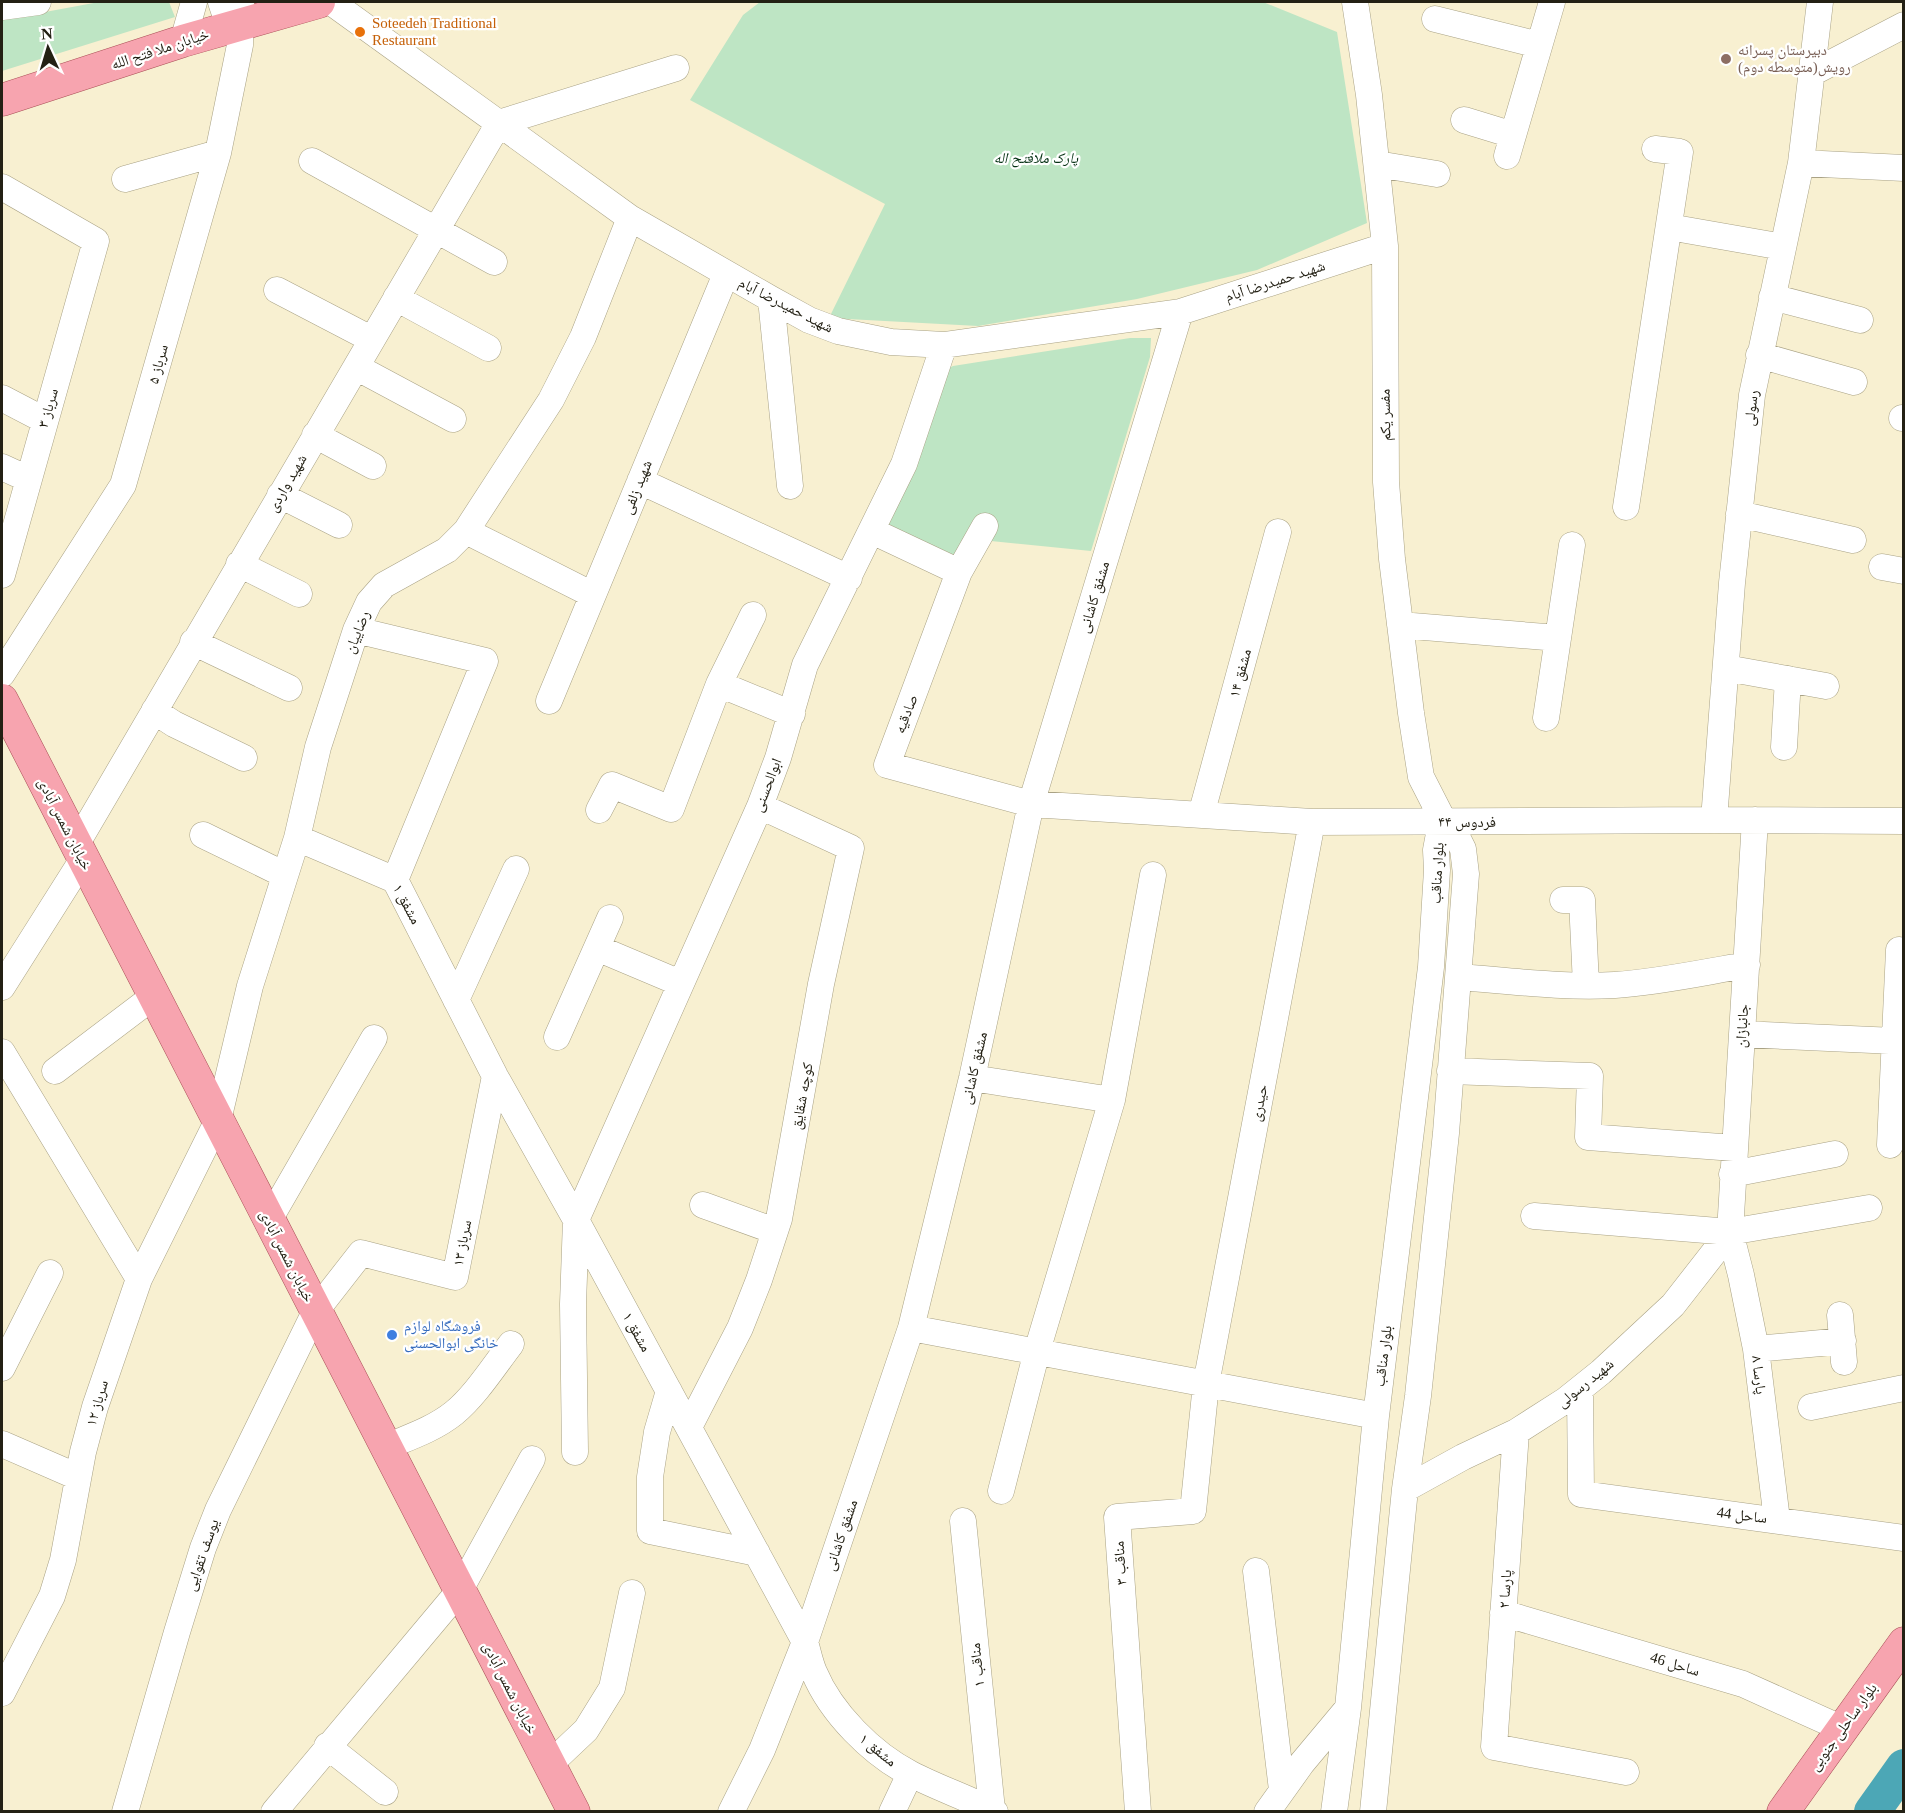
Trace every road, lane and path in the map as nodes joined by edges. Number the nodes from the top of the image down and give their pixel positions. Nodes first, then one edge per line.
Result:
1 (38, 2) edge
2 (194, 2) edge
3 (331, 2) edge
4 (1355, 2) edge
5 (1552, 2) edge
6 (1820, 2) edge
7 (299, 4) edge
8 (2, 7) edge
9 (234, 9) edge
10 (1435, 19) dead end
11 (1904, 24) edge
12 (183, 41) junction
13 (1539, 45) junction
14 (676, 68) dead end
15 (1810, 74) junction
16 (2, 100) edge
17 (1464, 120) dead end
18 (499, 123) junction
19 (1655, 149) dead end
20 (218, 153) junction
21 (312, 161) dead end
22 (1801, 163) junction
23 (1377, 164) junction
24 (1904, 168) edge
25 (1437, 174) dead end
26 (125, 179) dead end
27 (2, 187) edge
28 (630, 218) junction
29 (1669, 227) junction
30 (436, 230) junction
31 (1385, 246) junction
32 (1783, 247) junction
33 (494, 262) dead end
34 (726, 274) junction
35 (278, 290) dead end
36 (1772, 297) junction
37 (396, 298) junction
38 (771, 299) junction
39 (1180, 312) junction
40 (1860, 320) dead end
41 (371, 339) junction
42 (944, 345) junction
43 (488, 348) dead end
44 (1759, 355) junction
45 (356, 367) junction
46 (1854, 382) dead end
47 (2, 398) edge
48 (453, 419) dead end
49 (44, 420) junction
50 (315, 435) junction
51 (374, 466) dead end
52 (2, 467) edge
53 (28, 479) junction
54 (640, 481) junction
55 (790, 486) dead end
56 (279, 495) junction
57 (1626, 507) dead end
58 (1739, 514) junction
59 (339, 525) dead end
60 (985, 526) dead end
61 (466, 531) junction
62 (872, 531) junction
63 (1278, 532) dead end
64 (1853, 540) dead end
65 (1572, 545) dead end
66 (239, 564) junction
67 (959, 572) junction
68 (2, 575) edge
69 (849, 578) junction
70 (299, 594) dead end
71 (593, 595) junction
72 (753, 615) dead end
73 (1400, 625) junction
74 (356, 630) junction
75 (1558, 638) junction
76 (193, 642) junction
77 (1726, 668) junction
78 (2, 674) edge
79 (1788, 679) junction
80 (719, 684) junction
81 (1826, 686) dead end
82 (289, 688) dead end
83 (2, 700) edge
84 (549, 701) dead end
85 (154, 711) junction
86 (792, 714) junction
87 (1546, 718) dead end
88 (1784, 747) dead end
89 (244, 758) dead end
90 (1031, 804) junction
91 (760, 806) junction
92 (600, 810) dead end
93 (1201, 815) junction
94 (1714, 820) junction
95 (1755, 820) junction
96 (1904, 821) edge
97 (1312, 822) junction
98 (1444, 822) junction
99 (203, 835) dead end
100 (297, 838) junction
101 (80, 852) junction
102 (516, 869) dead end
103 (285, 875) junction
104 (1153, 875) dead end
105 (395, 880) junction
106 (1563, 900) dead end
107 (610, 918) dead end
108 (597, 948) junction
109 (1899, 950) dead end
110 (1747, 965) junction
111 (1459, 977) junction
112 (680, 983) junction
113 (1586, 985) junction
114 (2, 987) edge
115 (154, 996) junction
116 (456, 1000) junction
117 (1742, 1034) junction
118 (557, 1037) dead end
119 (374, 1038) dead end
120 (1895, 1041) junction
121 (2, 1052) edge
122 (55, 1071) dead end
123 (1450, 1071) junction
124 (495, 1076) junction
125 (972, 1078) junction
126 (1112, 1100) junction
127 (218, 1120) junction
128 (1890, 1144) dead end
129 (1734, 1148) junction
130 (1835, 1154) dead end
131 (1732, 1174) junction
132 (703, 1205) dead end
133 (1869, 1208) dead end
134 (1534, 1216) dead end
135 (269, 1220) junction
136 (576, 1220) junction
137 (775, 1231) junction
138 (1730, 1232) junction
139 (50, 1273) dead end
140 (139, 1279) junction
141 (315, 1312) junction
142 (1840, 1315) dead end
143 (911, 1328) junction
144 (511, 1344) dead end
145 (1756, 1349) junction
146 (1036, 1351) junction
147 (2, 1368) edge
148 (1206, 1384) junction
149 (1904, 1388) edge
150 (1580, 1389) junction
151 (669, 1391) junction
152 (1811, 1407) dead end
153 (1376, 1416) junction
154 (689, 1427) junction
155 (1516, 1432) junction
156 (2, 1444) edge
157 (386, 1447) junction
158 (575, 1452) dead end
159 (532, 1458) dead end
160 (78, 1477) junction
161 (1405, 1489) junction
162 (1001, 1491) dead end
163 (1777, 1520) junction
164 (963, 1521) dead end
165 (1904, 1538) edge
166 (757, 1553) junction
167 (1256, 1571) dead end
168 (460, 1590) junction
169 (632, 1593) dead end
170 (1503, 1613) junction
171 (805, 1642) junction
172 (1904, 1643) edge
173 (5, 1680) edge
174 (1348, 1708) junction
175 (1842, 1729) junction
176 (327, 1746) junction
177 (550, 1764) junction
178 (1626, 1772) dead end
179 (910, 1774) junction
180 (1282, 1790) junction
181 (385, 1792) dead end
182 (279, 1810) edge
183 (993, 1811) edge
184 (125, 1812) edge
185 (574, 1812) edge
186 (731, 1812) edge
187 (892, 1812) edge
188 (1138, 1812) edge
189 (1267, 1812) edge
190 (1334, 1812) edge
191 (1373, 1812) edge
192 (1783, 1812) edge

1 - 8 street
2 - 12 street
3 - 18 street, شهید حمیدرضا آبام
4 - 23 street, مفسر یکم
5 - 13 street
6 - 15 street, رسولی
7 - 9 main road, خیابان ملا فتح الله
9 - 12 main road, خیابان ملا فتح الله
9 - 20 street, سرباز ۵
10 - 13 street
11 - 15 street
12 - 16 main road, خیابان ملا فتح الله
13 - 17 street
14 - 18 street
15 - 22 street, رسولی
18 - 28 street, شهید حمیدرضا آبام
18 - 30 street, شهید واردی
19 - 29 street
20 - 26 street
20 - 78 street, سرباز ۵
21 - 30 street
22 - 24 street
22 - 32 street, رسولی
23 - 25 street
23 - 31 street, مفسر یکم
27 - 49 street, سرباز ۳
28 - 34 street, شهید حمیدرضا آبام
28 - 61 street, رضاییان
29 - 32 street
29 - 57 street
30 - 33 street
30 - 37 street, شهید واردی
31 - 39 street, شهید حمیدرضا آبام
31 - 73 street, مفسر یکم
32 - 36 street, رسولی
34 - 38 street, شهید حمیدرضا آبام
34 - 54 street, شهید زلفی
35 - 41 street
36 - 40 street
36 - 44 street, رسولی
37 - 41 street, شهید واردی
37 - 43 street
38 - 42 street, شهید حمیدرضا آبام
38 - 55 street
39 - 42 street, شهید حمیدرضا آبام
39 - 90 street, مشفق کاشانی
41 - 45 street, شهید واردی
42 - 62 street, ابوالحسنی
44 - 46 street
44 - 58 street, رسولی
45 - 48 street
45 - 50 street, شهید واردی
47 - 49 street
49 - 53 street, سرباز ۳
50 - 51 street
50 - 56 street, شهید واردی
52 - 53 street
53 - 68 street, سرباز ۳
54 - 69 street
54 - 71 street, شهید زلفی
56 - 59 street
56 - 66 street, شهید واردی
58 - 64 street
58 - 77 street, رسولی
60 - 67 street, صادقیه
61 - 71 street
61 - 74 street, رضاییان
62 - 67 street
62 - 69 street, ابوالحسنی
63 - 93 street, مشفق ۱۴
65 - 75 street
66 - 70 street
66 - 76 street, شهید واردی
67 - 90 street, صادقیه
69 - 86 street, ابوالحسنی
71 - 84 street, شهید زلفی
72 - 80 street
73 - 75 street
73 - 98 street, مفسر یکم
74 - 100 street, رضاییان
74 - 105 street
75 - 87 street
76 - 82 street
76 - 85 street, شهید واردی
77 - 79 street
77 - 94 street, رسولی
79 - 81 street
79 - 88 street
80 - 86 street
80 - 92 street
83 - 101 main road, خیابان شمس آبادی
85 - 89 street
85 - 101 street, شهید واردی
86 - 91 street, ابوالحسنی
90 - 93 street, فردوس ۴۴
90 - 125 street, مشفق کاشانی
91 - 112 street, ابوالحسنی
91 - 137 street, کوچه شقایق
93 - 97 street, فردوس ۴۴
94 - 95 street, فردوس ۴۴
94 - 98 street, فردوس ۴۴
95 - 96 street, فردوس ۴۴
95 - 110 street, جانبازان
97 - 98 street, فردوس ۴۴
97 - 148 street, حیدری
98 - 111 street, بلوار مناقب
98 - 153 street, بلوار مناقب
99 - 103 street
100 - 103 street, رضاییان
100 - 105 street, مشفق ۱
101 - 114 street, شهید واردی
101 - 115 main road, خیابان شمس آبادی
102 - 116 street
103 - 127 street, رضاییان
104 - 126 street
105 - 116 street, مشفق ۱
106 - 113 street
107 - 108 street
108 - 112 street
108 - 118 street
109 - 120 street
110 - 113 street
110 - 117 street, جانبازان
111 - 113 street
111 - 123 street, بلوار مناقب
112 - 136 street, ابوالحسنی
115 - 122 street
115 - 127 main road, خیابان شمس آبادی
116 - 124 street, مشفق ۱
117 - 120 street
117 - 129 street, جانبازان
119 - 135 street
120 - 128 street
121 - 140 street
123 - 129 street
123 - 161 street, بلوار مناقب
124 - 136 street, مشفق ۱
124 - 141 street, سرباز ۱۳
125 - 126 street
125 - 143 street, مشفق کاشانی
126 - 146 street
127 - 135 main road, خیابان شمس آبادی
127 - 140 street, سرباز ۱۲
129 - 131 street, جانبازان
130 - 131 street
131 - 138 street, جانبازان
132 - 137 street
133 - 138 street
134 - 138 street
135 - 141 main road, خیابان شمس آبادی
136 - 151 street, مشفق ۱
136 - 158 street
137 - 154 street, کوچه شقایق
138 - 145 street, پارسا ۸
138 - 150 street, شهید رسولی
139 - 147 street
140 - 160 street, سرباز ۱۲
141 - 157 main road, خیابان شمس آبادی
141 - 184 street, یوسف تقوایی
142 - 145 street
143 - 146 street
143 - 171 street, مشفق کاشانی
144 - 157 street
145 - 163 street, پارسا ۸
146 - 148 street
146 - 162 street
148 - 153 street
148 - 188 street, مناقب ۳
149 - 152 street
150 - 155 street, شهید رسولی
150 - 163 street, ساحل 44
151 - 154 street, مشفق ۱
151 - 166 street
153 - 174 street, بلوار مناقب
154 - 166 street, مشفق ۱
155 - 161 street, شهید رسولی
155 - 170 street, پارسا ۲
156 - 160 street
157 - 168 main road, خیابان شمس آبادی
159 - 168 street
160 - 173 street, سرباز ۱۲
161 - 191 street, بلوار مناقب
163 - 165 street, ساحل 44
164 - 183 street, مناقب ۱
166 - 171 street, مشفق ۱
167 - 180 street
168 - 176 street
168 - 177 main road, خیابان شمس آبادی
169 - 177 street
170 - 175 street, ساحل 46
170 - 178 street, پارسا ۲
171 - 179 street, مشفق ۱
171 - 186 street, مشفق کاشانی
172 - 175 main road, بلوار ساحلی جنوبی
174 - 180 street
174 - 190 street, بلوار مناقب
175 - 192 main road, بلوار ساحلی جنوبی
176 - 181 street
176 - 182 street
177 - 185 main road, خیابان شمس آبادی
179 - 183 street, مشفق ۱
179 - 187 street
180 - 189 street

